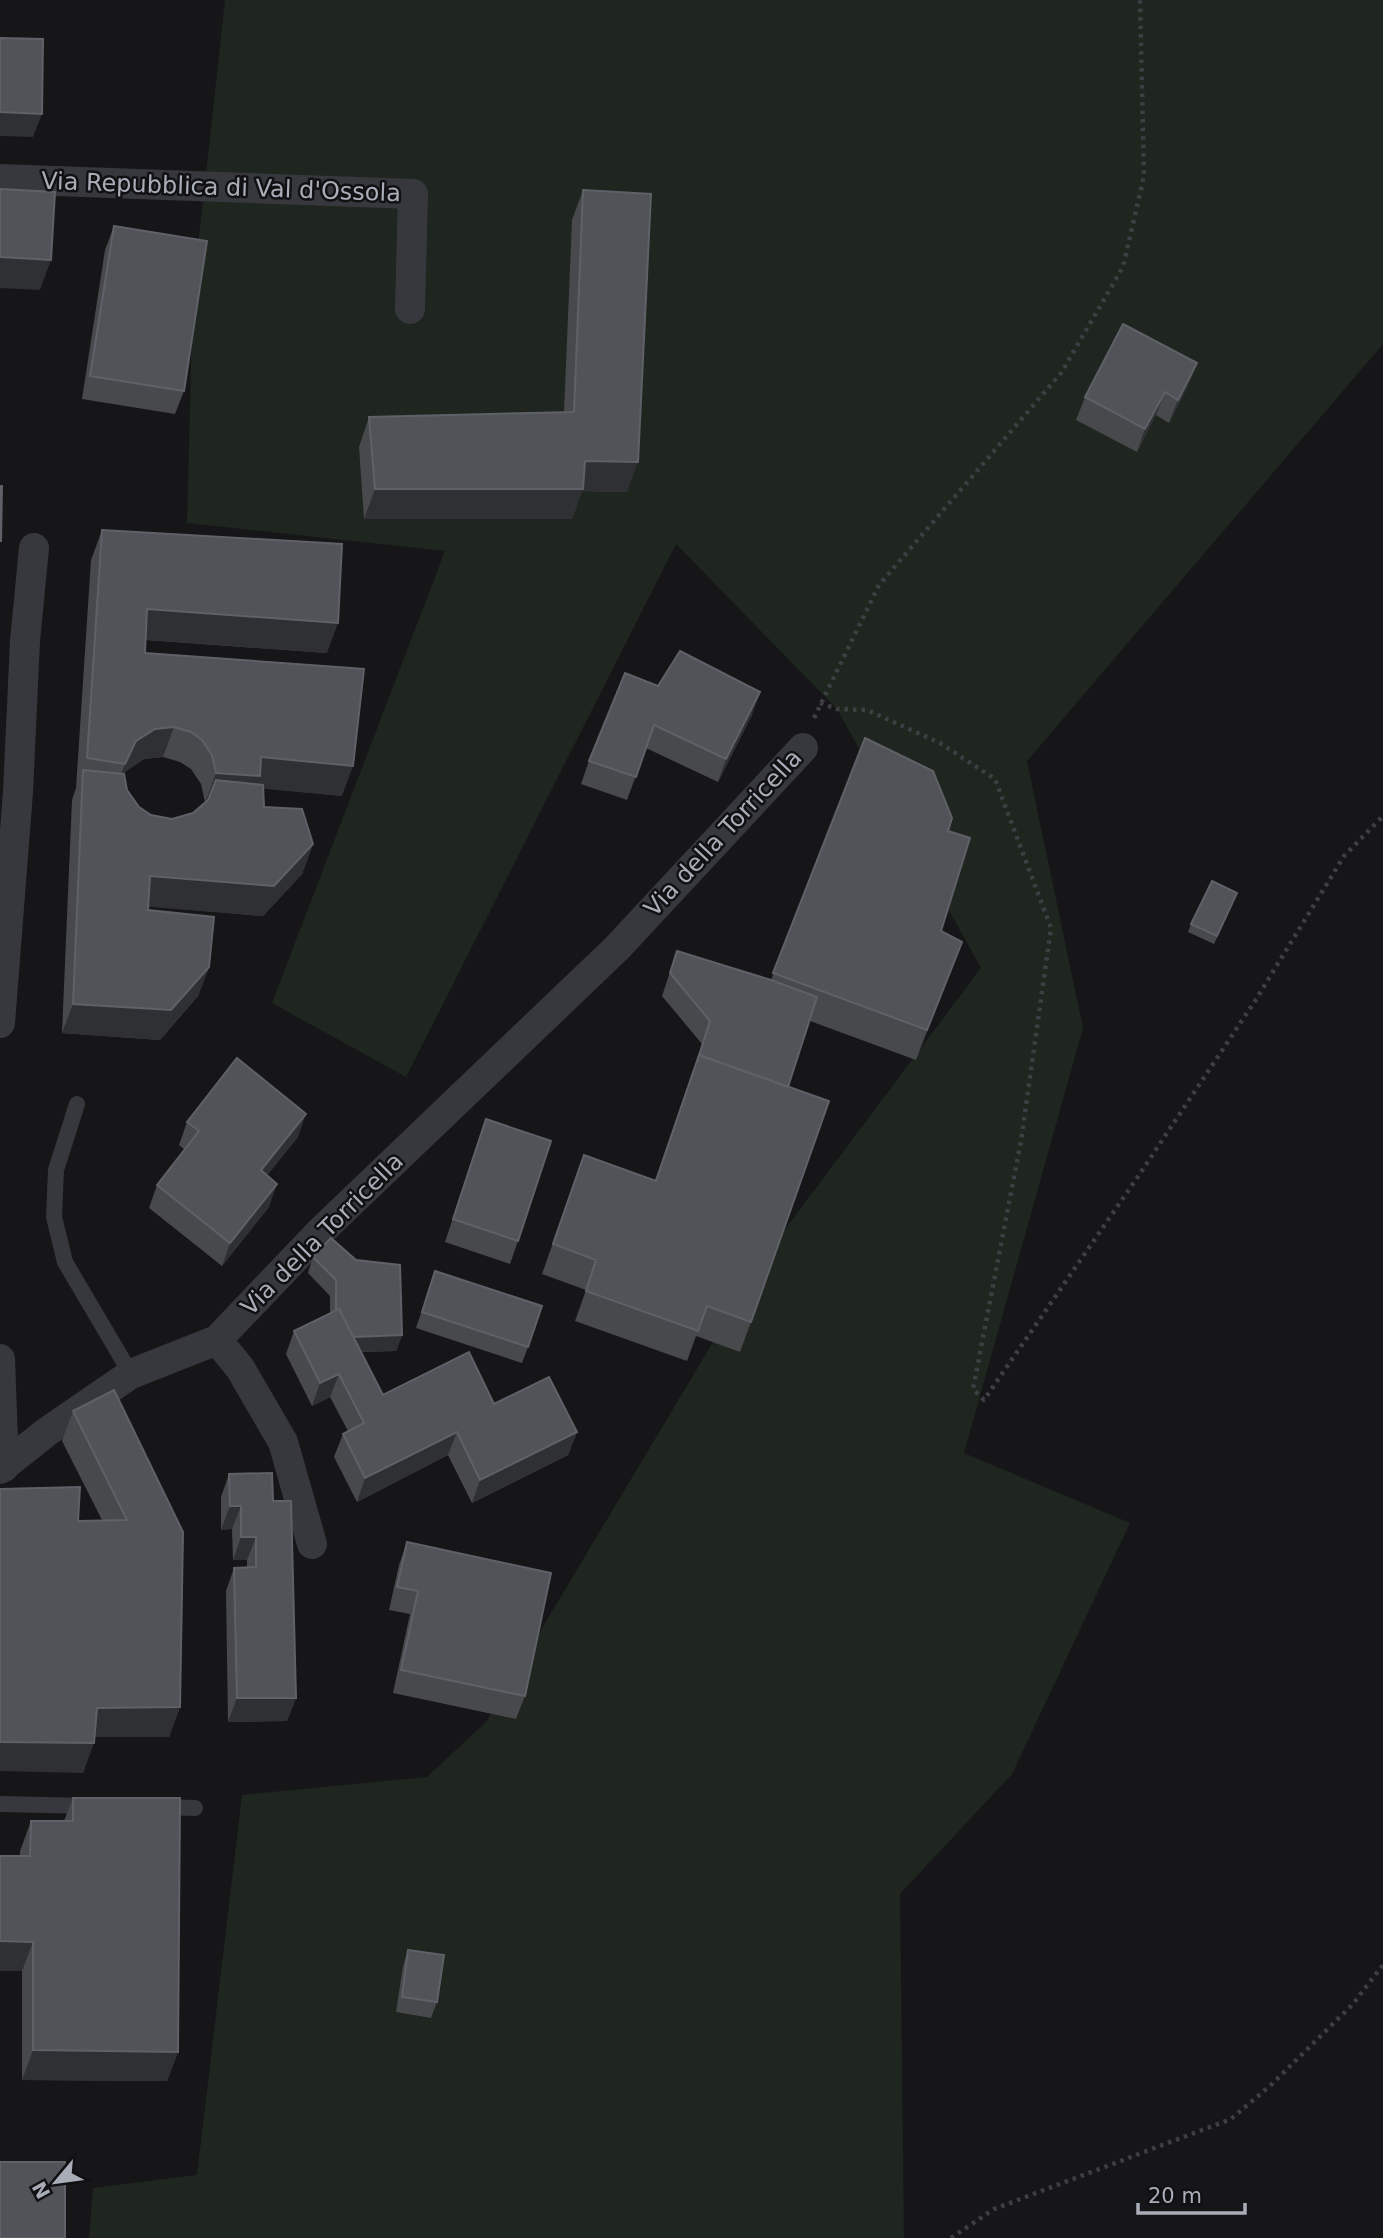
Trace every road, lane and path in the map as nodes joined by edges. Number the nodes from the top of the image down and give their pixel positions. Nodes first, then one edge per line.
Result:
1 (1140, 0) edge
2 (0, 179) edge
3 (410, 309) dead end
4 (34, 548) dead end
5 (12, 641) edge
6 (820, 703) junction
7 (803, 748) joint
8 (1383, 816) edge
9 (0, 1023) edge
10 (77, 1104) dead end
11 (217, 1340) junction
12 (0, 1359) edge
13 (131, 1374) junction
14 (2, 1468) edge
15 (312, 1544) dead end
16 (0, 1804) edge
17 (111, 1806) edge
18 (139, 1807) edge
19 (195, 1808) dead end
20 (1383, 1965) edge
21 (951, 2238) edge

1 - 6 path, Via della Torricella
2 - 3 street, Via Repubblica di Val d'Ossola
4 - 5 street
5 - 9 street
6 - 7 path, Via della Torricella
6 - 8 path
7 - 11 street, Via della Torricella
10 - 13 lane
11 - 13 street, Via della Torricella
11 - 15 street
12 - 14 street
13 - 14 street, Via della Torricella
16 - 17 lane
18 - 19 lane
20 - 21 path

